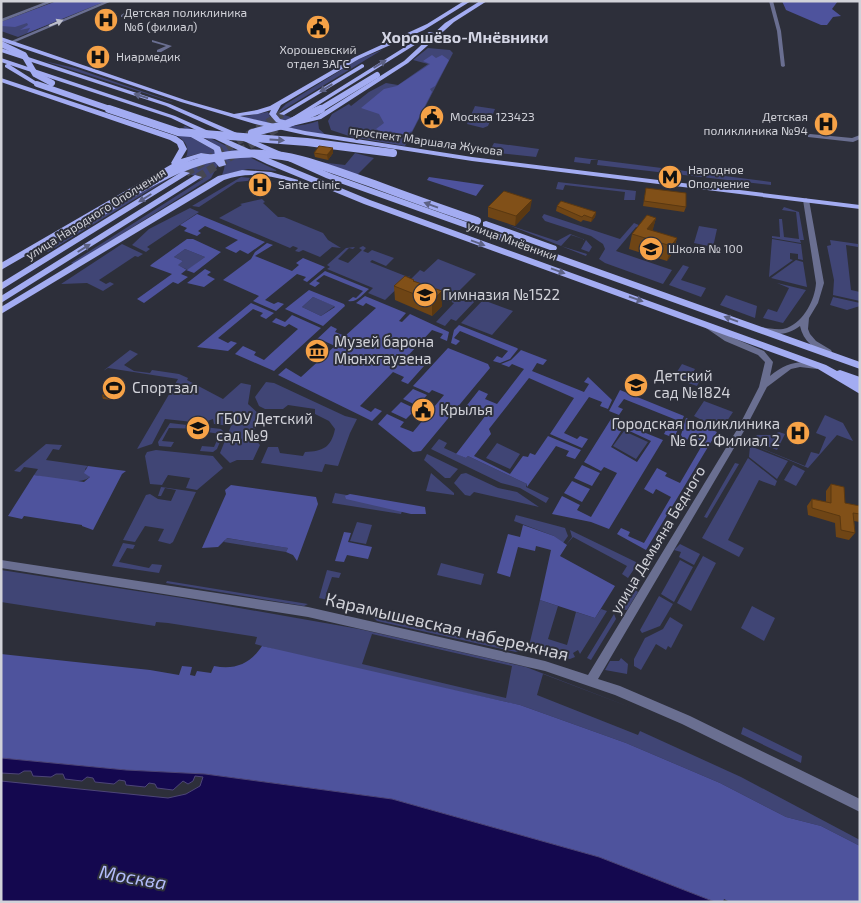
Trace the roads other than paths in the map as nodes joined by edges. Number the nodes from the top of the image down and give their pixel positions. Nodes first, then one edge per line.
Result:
1 (53, 1) edge
2 (110, 1) edge
3 (468, 1) edge
4 (484, 1) edge
5 (771, 1) edge
6 (128, 14) dead end
7 (123, 16) dead end
8 (453, 20) junction
9 (1, 21) edge
10 (428, 25) junction
11 (435, 35) junction
12 (1, 39) edge
13 (154, 41) dead end
14 (12, 42) junction
15 (1, 44) edge
16 (1, 50) edge
17 (158, 51) dead end
18 (375, 58) dead end
19 (1, 62) edge
20 (368, 62) dead end
21 (78, 66) junction
22 (784, 66) dead end
23 (1, 80) edge
24 (151, 91) junction
25 (278, 104) junction
26 (213, 110) junction
27 (327, 113) junction
28 (282, 114) tunnel mouth
29 (294, 118) tunnel mouth
30 (160, 120) junction
31 (138, 126) junction
32 (235, 134) junction
33 (210, 136) junction
34 (810, 136) dead end
35 (860, 136) edge
36 (356, 142) junction
37 (222, 164) junction
38 (165, 170) junction
39 (186, 172) tunnel mouth
40 (198, 177) tunnel mouth
41 (194, 194) junction
42 (367, 202) junction
43 (807, 202) junction
44 (860, 208) edge
45 (1, 267) edge
46 (43, 274) junction
47 (1, 275) edge
48 (1, 286) edge
49 (659, 293) junction
50 (1, 300) edge
51 (1, 307) edge
52 (1, 311) edge
53 (805, 317) junction
54 (708, 326) junction
55 (757, 329) junction
56 (845, 360) junction
57 (860, 366) edge
58 (823, 368) junction
59 (860, 381) edge
60 (763, 387) junction
61 (860, 390) edge
62 (1, 564) edge
63 (591, 681) junction
64 (860, 806) edge

1 - 9 street
14 -> 2 street
3 - 10 main road
4 - 8 main road
5 - 22 street
6 - 7 street
8 - 11 main road
29 -> 8 main road
10 - 18 main road
10 - 25 main road
11 - 27 main road
11 - 33 main road, bridge
12 - 14 main road, проспект Маршала Жукова
13 - 17 street
14 - 21 main road, проспект Маршала Жукова
15 - 30 main road, bridge
16 - 21 main road
32 -> 16 main road
19 - 33 main road, bridge
19 - 42 main road, улица Мнёвники
20 -> 28 main road
21 - 24 main road, проспект Маршала Жукова
23 - 31 main road
24 - 26 main road, проспект Маршала Жукова
24 - 32 main road
25 - 26 main road
25 - 27 main road
26 - 36 main road, проспект Маршала Жукова
27 - 36 main road
30 - 31 main road
30 - 37 main road
31 - 38 main road
32 - 49 main road, улица Мнёвники
33 -> 43 main road, проспект Маршала Жукова, bridge
34 - 35 street
36 - 43 main road, проспект Маршала Жукова
37 - 38 main road
37 - 41 main road
38 - 45 main road
39 -> 48 main road, улица Народного Ополчения
46 -> 40 main road, улица Народного Ополчения
41 - 42 main road
41 - 52 main road
42 -> 54 main road, улица Мнёвники
43 - 44 main road, проспект Маршала Жукова
43 - 53 street
46 - 50 main road
46 - 51 main road
49 -> 47 main road, bridge
55 -> 49 main road, улица Мнёвники
53 - 55 street
53 - 56 street
54 - 58 main road, улица Мнёвники
54 - 60 street, улица Демьяна Бедного
55 - 56 main road, улица Мнёвники
56 - 57 main road, улица Мнёвники
58 - 59 main road
58 - 60 street, улица Демьяна Бедного
58 - 61 main road, улица Мнёвники
60 - 63 street, улица Демьяна Бедного
62 - 63 street, Карамышевская набережная
63 - 64 street, Карамышевская набережная

